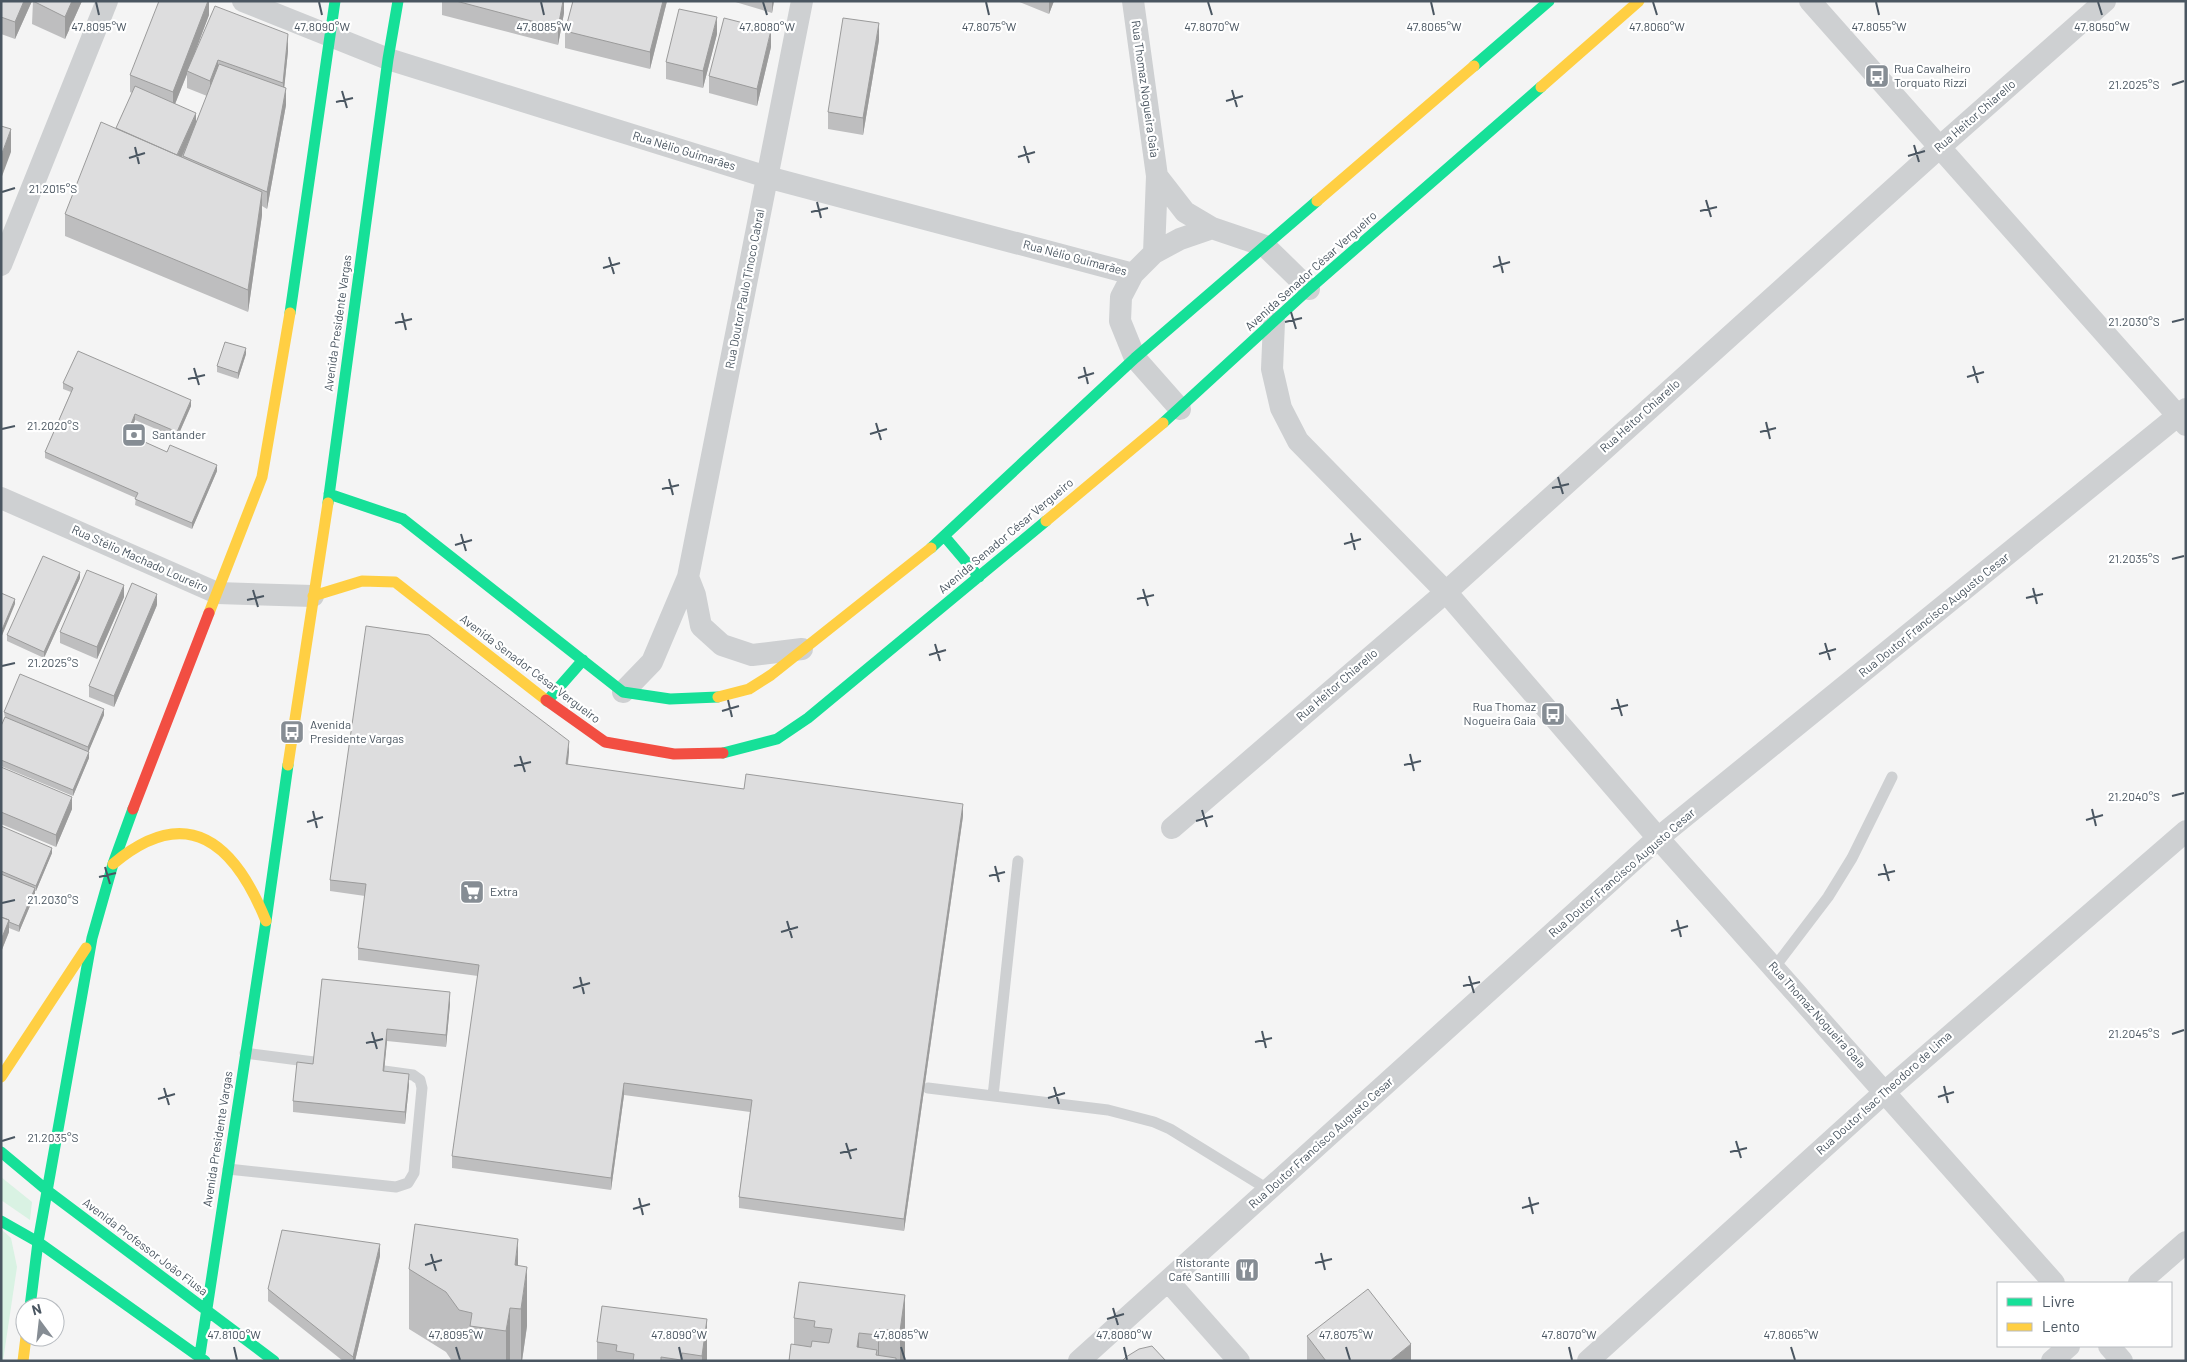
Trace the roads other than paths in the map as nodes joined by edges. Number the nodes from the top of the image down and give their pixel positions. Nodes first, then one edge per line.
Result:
1 (107, 1) edge
2 (243, 1) edge
3 (335, 1) edge
4 (398, 1) edge
5 (802, 1) edge
6 (1133, 1) edge
7 (1549, 1) edge
8 (1639, 1) edge
9 (1810, 1) edge
10 (2106, 1) edge
11 (330, 36) junction
12 (388, 59) junction
13 (1941, 146) junction
14 (767, 176) junction
15 (1157, 176) junction
16 (1212, 228) junction
17 (1265, 246) junction
18 (1154, 253) junction
19 (1, 265) edge
20 (1133, 274) junction
21 (1309, 289) junction
22 (1274, 322) junction
23 (1135, 358) junction
24 (1180, 409) junction
25 (2183, 417) edge
26 (329, 494) junction
27 (1, 498) edge
28 (944, 537) junction
29 (688, 577) junction
30 (979, 577) junction
31 (1446, 592) junction
32 (217, 593) junction
33 (314, 596) junction
34 (802, 649) junction
35 (583, 660) junction
36 (623, 692) junction
37 (547, 702) junction
38 (1892, 777) dead end
39 (1172, 828) dead end
40 (2186, 831) edge
41 (1658, 838) junction
42 (1018, 861) dead end
43 (113, 864) junction
44 (266, 921) junction
45 (92, 938) junction
46 (1774, 968) junction
47 (245, 1053) junction
48 (314, 1062) edge
49 (384, 1071) edge
50 (1, 1077) edge
51 (928, 1088) dead end
52 (1885, 1092) junction
53 (993, 1096) junction
54 (1, 1152) edge
55 (228, 1169) junction
56 (1269, 1190) junction
57 (49, 1192) junction
58 (1, 1221) edge
59 (38, 1242) junction
60 (2186, 1242) edge
61 (1168, 1281) junction
62 (2053, 1282) edge
63 (2140, 1282) edge
64 (31, 1297) edge
65 (206, 1310) junction
66 (25, 1347) edge
67 (2068, 1347) edge
68 (2110, 1347) edge
69 (201, 1359) edge
70 (23, 1361) edge
71 (274, 1361) edge
72 (1079, 1361) edge
73 (1238, 1361) edge
74 (1588, 1361) edge
75 (2052, 1361) edge
76 (2122, 1361) edge

1 - 19 street
2 - 11 street, Rua Nélio Guimarães
3 - 11 main road
4 - 12 main road, Avenida Presidente Vargas
5 - 14 street, Rua Doutor Paulo Tinoco Cabral
6 - 15 street, Rua Thomaz Nogueira Gaia
7 - 17 main road
8 - 21 main road, Avenida Senador César Vergueiro
9 - 13 street
10 - 13 street, Rua Heitor Chiarello
11 - 12 street, Rua Nélio Guimarães
11 - 32 main road
12 - 14 street, Rua Nélio Guimarães
12 - 26 main road, Avenida Presidente Vargas
13 - 25 street
13 - 31 street, Rua Heitor Chiarello
14 - 20 street, Rua Nélio Guimarães
14 - 29 street, Rua Doutor Paulo Tinoco Cabral
15 - 16 street
15 - 18 street, Rua Thomaz Nogueira Gaia
16 - 17 street
16 - 18 street
17 - 21 street
17 - 23 main road
18 - 20 street
20 - 23 street
21 - 22 main road, Avenida Senador César Vergueiro
22 - 24 main road, Avenida Senador César Vergueiro
22 - 31 street, Rua Thomaz Nogueira Gaia
23 - 24 street
23 - 28 main road
24 - 30 main road, Avenida Senador César Vergueiro
25 - 41 street, Rua Doutor Francisco Augusto Cesar
26 - 33 main road, Avenida Presidente Vargas
26 - 35 main road
27 - 32 street, Rua Stélio Machado Loureiro
28 - 30 main road
28 - 34 main road
29 - 34 street
29 - 36 street, Rua Doutor Paulo Tinoco Cabral
30 - 37 main road, Avenida Senador César Vergueiro
31 - 39 street, Rua Heitor Chiarello
31 - 41 street, Rua Thomaz Nogueira Gaia
32 - 33 street, Rua Stélio Machado Loureiro
32 - 43 main road
33 - 37 main road, Avenida Senador César Vergueiro
33 - 44 main road, Avenida Presidente Vargas
34 - 36 main road
35 - 36 main road
35 - 37 main road
38 - 46 lane
40 - 52 street, Rua Doutor Isac Theodoro de Lima
41 - 46 street, Rua Thomaz Nogueira Gaia
41 - 56 street, Rua Doutor Francisco Augusto Cesar
42 - 53 lane
43 - 44 main road
43 - 45 main road
44 - 47 main road, Avenida Presidente Vargas
45 - 50 main road
45 - 57 main road
46 - 52 street, Rua Thomaz Nogueira Gaia
47 - 48 lane
47 - 55 main road, Avenida Presidente Vargas
49 - 55 lane
51 - 53 lane
52 - 62 street, Rua Thomaz Nogueira Gaia
52 - 74 street, Rua Doutor Isac Theodoro de Lima
53 - 56 lane
54 - 57 main road, Avenida Professor João Fiusa
55 - 65 main road, Avenida Presidente Vargas
56 - 61 street, Rua Doutor Francisco Augusto Cesar
57 - 59 main road
57 - 65 main road, Avenida Professor João Fiusa
58 - 59 main road
59 - 64 main road
59 - 69 main road
60 - 63 street
61 - 72 street, Rua Doutor Francisco Augusto Cesar
61 - 73 street
65 - 69 main road, Avenida Presidente Vargas
65 - 71 main road, Avenida Professor João Fiusa
66 - 70 main road
67 - 75 street
68 - 76 street

